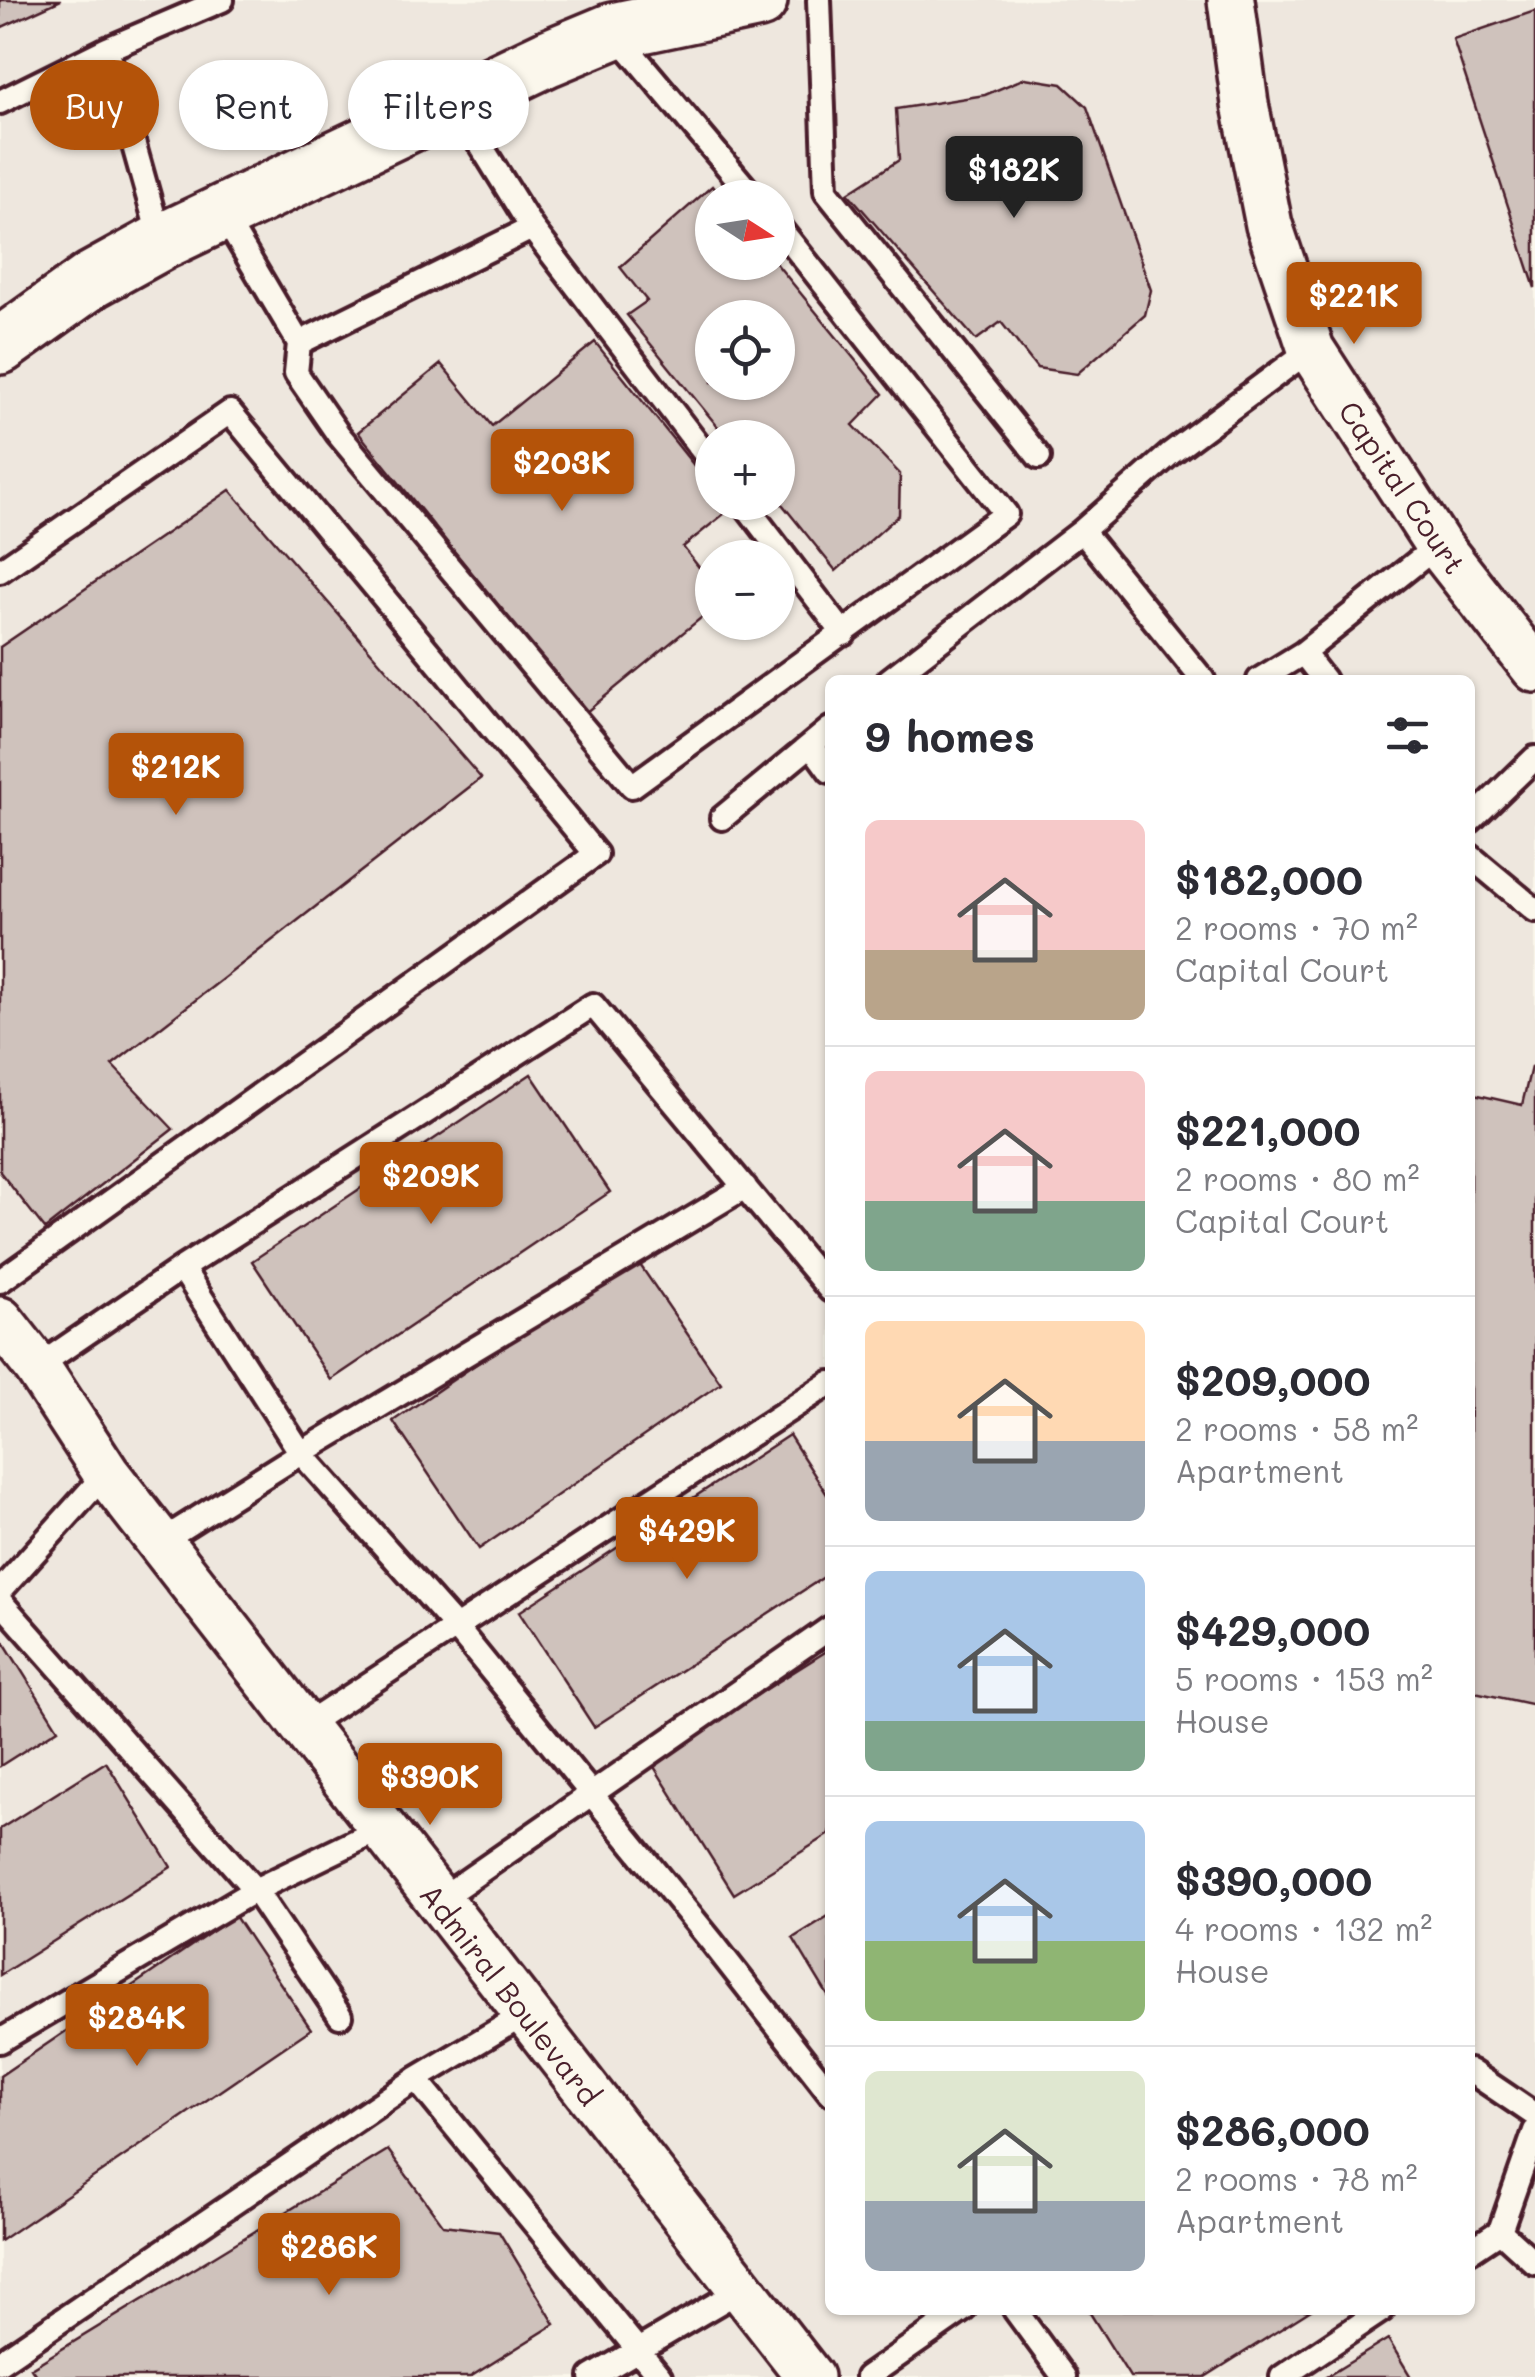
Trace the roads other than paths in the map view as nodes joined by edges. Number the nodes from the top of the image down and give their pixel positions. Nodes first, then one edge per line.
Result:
1 (222, 0) edge
2 (759, 0) edge
3 (819, 0) edge
4 (1231, 0) edge
5 (613, 31) junction
6 (107, 49) junction
7 (529, 70) edge
8 (0, 102) edge
9 (356, 150) edge
10 (483, 150) edge
11 (739, 180) edge
12 (222, 213) junction
13 (532, 228) junction
14 (160, 242) junction
15 (795, 247) edge
16 (299, 344) junction
17 (0, 346) edge
18 (1311, 350) junction
19 (695, 441) edge
20 (1039, 457) dead end
21 (757, 520) edge
22 (1082, 531) junction
23 (1438, 544) junction
24 (0, 571) edge
25 (844, 634) junction
26 (1303, 653) junction
27 (1535, 669) edge
28 (895, 675) edge
29 (1199, 675) edge
30 (1267, 675) edge
31 (1320, 675) edge
32 (825, 733) edge
33 (810, 745) junction
34 (1535, 758) edge
35 (825, 764) edge
36 (1475, 816) edge
37 (722, 818) dead end
38 (1475, 860) edge
39 (1535, 910) edge
40 (745, 1186) junction
41 (182, 1268) junction
42 (0, 1281) edge
43 (825, 1284) edge
44 (0, 1320) edge
45 (37, 1367) junction
46 (825, 1385) edge
47 (301, 1453) junction
48 (106, 1472) junction
49 (160, 1542) junction
50 (0, 1591) edge
51 (0, 1601) edge
52 (455, 1626) junction
53 (825, 1632) edge
54 (304, 1727) junction
55 (591, 1796) junction
56 (382, 1828) junction
57 (254, 1890) junction
58 (439, 1900) junction
59 (527, 2014) junction
60 (340, 2016) dead end
61 (0, 2041) edge
62 (1475, 2074) edge
63 (416, 2079) junction
64 (825, 2087) edge
65 (1535, 2115) edge
66 (1535, 2131) edge
67 (1500, 2231) junction
68 (1475, 2248) edge
69 (1535, 2263) edge
70 (742, 2290) junction
71 (956, 2315) edge
72 (1020, 2315) edge
73 (1375, 2315) edge
74 (638, 2350) junction
75 (0, 2362) edge
76 (592, 2377) edge
77 (660, 2377) edge
78 (810, 2377) edge
79 (866, 2377) edge
80 (1064, 2377) edge
81 (1282, 2377) edge

1 - 6 lane
2 - 5 street
3 - 20 lane
4 - 18 street, Capital Court
5 - 7 street
5 - 11 lane
6 - 8 lane
6 - 14 lane
9 - 12 street
10 - 13 lane
12 - 14 street
12 - 16 lane
13 - 16 lane
13 - 19 lane
14 - 17 street
15 - 25 lane
16 - 25 lane
18 - 22 lane
18 - 23 street, Capital Court
21 - 25 lane
22 - 28 lane
22 - 29 lane
23 - 26 lane
23 - 27 street, Capital Court
24 - 42 lane
26 - 30 lane
26 - 31 lane
32 - 33 lane
33 - 35 lane
33 - 37 lane
34 - 36 lane
38 - 39 lane
40 - 41 lane
40 - 43 lane
40 - 47 lane
41 - 45 lane
41 - 47 lane
44 - 45 street, Admiral Boulevard
45 - 48 street, Admiral Boulevard
46 - 52 lane
47 - 49 lane
47 - 52 lane
48 - 49 street, Admiral Boulevard
48 - 50 lane
49 - 54 street, Admiral Boulevard
51 - 57 lane
52 - 54 lane
52 - 55 lane
53 - 55 lane
54 - 56 street, Admiral Boulevard
55 - 58 lane
55 - 64 lane
56 - 57 lane
56 - 58 street, Admiral Boulevard
57 - 60 lane
57 - 61 lane
58 - 59 street, Admiral Boulevard
59 - 63 lane
59 - 70 street, Admiral Boulevard
62 - 65 lane
63 - 74 lane
63 - 75 lane
66 - 67 lane
67 - 68 lane
67 - 69 lane
70 - 74 lane
70 - 78 street, Admiral Boulevard
71 - 79 lane
72 - 80 lane
73 - 81 lane
74 - 76 lane
74 - 77 lane

